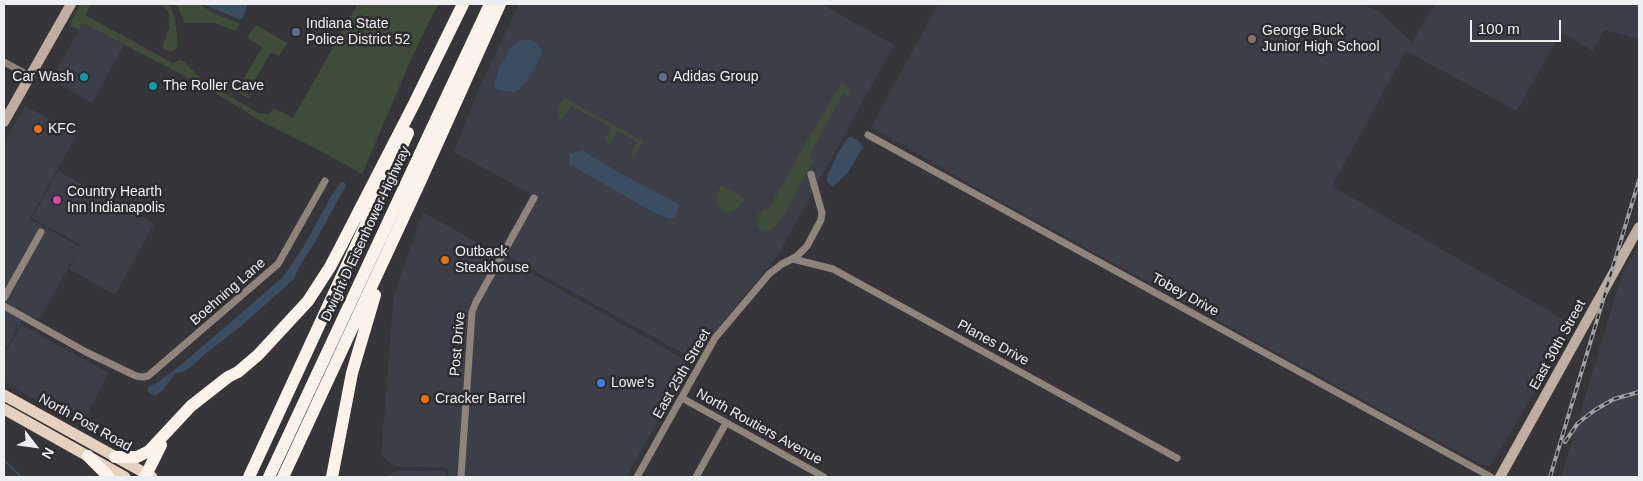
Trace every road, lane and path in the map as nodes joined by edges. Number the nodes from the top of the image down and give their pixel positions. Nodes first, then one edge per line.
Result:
1 (71, 4) edge
2 (463, 4) edge
3 (468, 4) edge
4 (490, 4) edge
5 (500, 4) edge
6 (4, 62) edge
7 (30, 76) junction
8 (4, 122) edge
9 (868, 135) dead end
10 (811, 174) dead end
11 (325, 181) dead end
12 (420, 182) junction
13 (534, 198) dead end
14 (1639, 227) edge
15 (41, 232) dead end
16 (793, 259) junction
17 (4, 298) edge
18 (4, 306) edge
19 (4, 395) edge
20 (682, 398) junction
21 (4, 409) edge
22 (726, 423) junction
23 (169, 430) junction
24 (88, 456) junction
25 (116, 457) junction
26 (1177, 458) dead end
27 (147, 476) edge
28 (109, 477) edge
29 (125, 477) edge
30 (249, 477) edge
31 (269, 477) edge
32 (283, 477) edge
33 (332, 477) edge
34 (461, 477) edge
35 (637, 477) edge
36 (696, 477) edge
37 (824, 477) edge
38 (1491, 477) edge
39 (1500, 477) edge

1 - 7 main road
2 - 23 highway
3 - 30 highway, Dwight D Eisenhower Highway
4 - 31 highway, Dwight D Eisenhower Highway
5 - 12 highway
6 - 7 street
7 - 8 main road
9 - 38 street, Tobey Drive
10 - 16 street, East 25th Street
11 - 18 street, Boehning Lane
12 - 32 highway
12 - 33 highway
13 - 34 street, Post Drive
14 - 39 main road, East 30th Street
15 - 17 street
16 - 20 street, East 25th Street
16 - 26 street, Planes Drive
19 - 25 main road, North Post Road
20 - 22 street, North Routiers Avenue
20 - 35 street, East 25th Street
21 - 24 main road, North Post Road
22 - 36 street
22 - 37 street, North Routiers Avenue
23 - 25 highway
23 - 27 highway
24 - 28 highway
24 - 29 main road, North Post Road
25 - 27 main road, North Post Road

